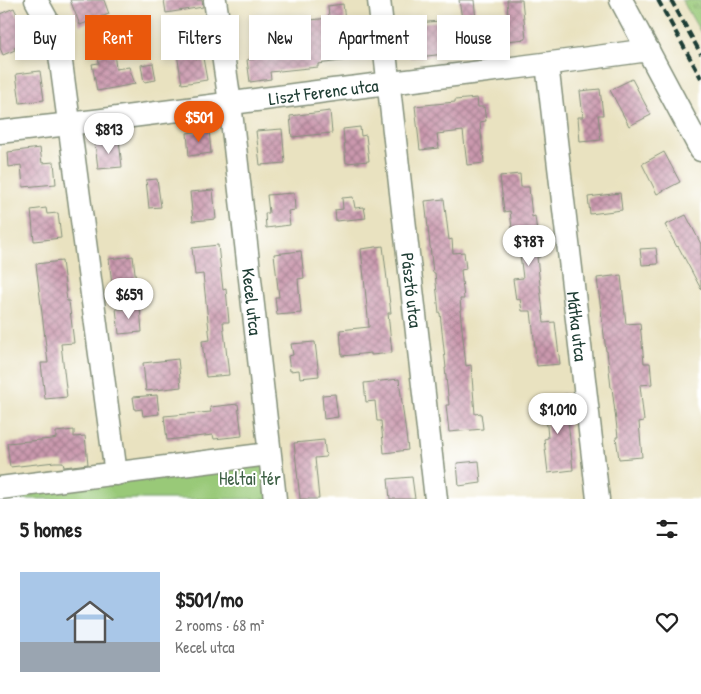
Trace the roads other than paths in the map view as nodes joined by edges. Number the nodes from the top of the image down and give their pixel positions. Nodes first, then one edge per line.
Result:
1 (36, 0) edge
2 (215, 0) edge
3 (379, 0) edge
4 (621, 0) edge
5 (648, 50) junction
6 (547, 64) junction
7 (389, 83) junction
8 (230, 103) junction
9 (70, 124) junction
10 (0, 132) edge
11 (701, 150) edge
12 (269, 454) junction
13 (116, 474) junction
14 (0, 488) edge
15 (275, 499) edge
16 (436, 499) edge
17 (598, 499) edge

1 - 9 street
2 - 8 street, Kecel utca
3 - 7 street, Pásztó utca
4 - 5 street
5 - 6 street, Liszt Ferenc utca
5 - 11 street
6 - 7 street, Liszt Ferenc utca
6 - 17 street, Mátka utca
7 - 8 street, Liszt Ferenc utca
7 - 16 street, Pásztó utca
8 - 9 street, Liszt Ferenc utca
8 - 12 street, Kecel utca
9 - 10 street, Liszt Ferenc utca
9 - 13 street
12 - 13 street
12 - 15 street, Kecel utca
13 - 14 street

